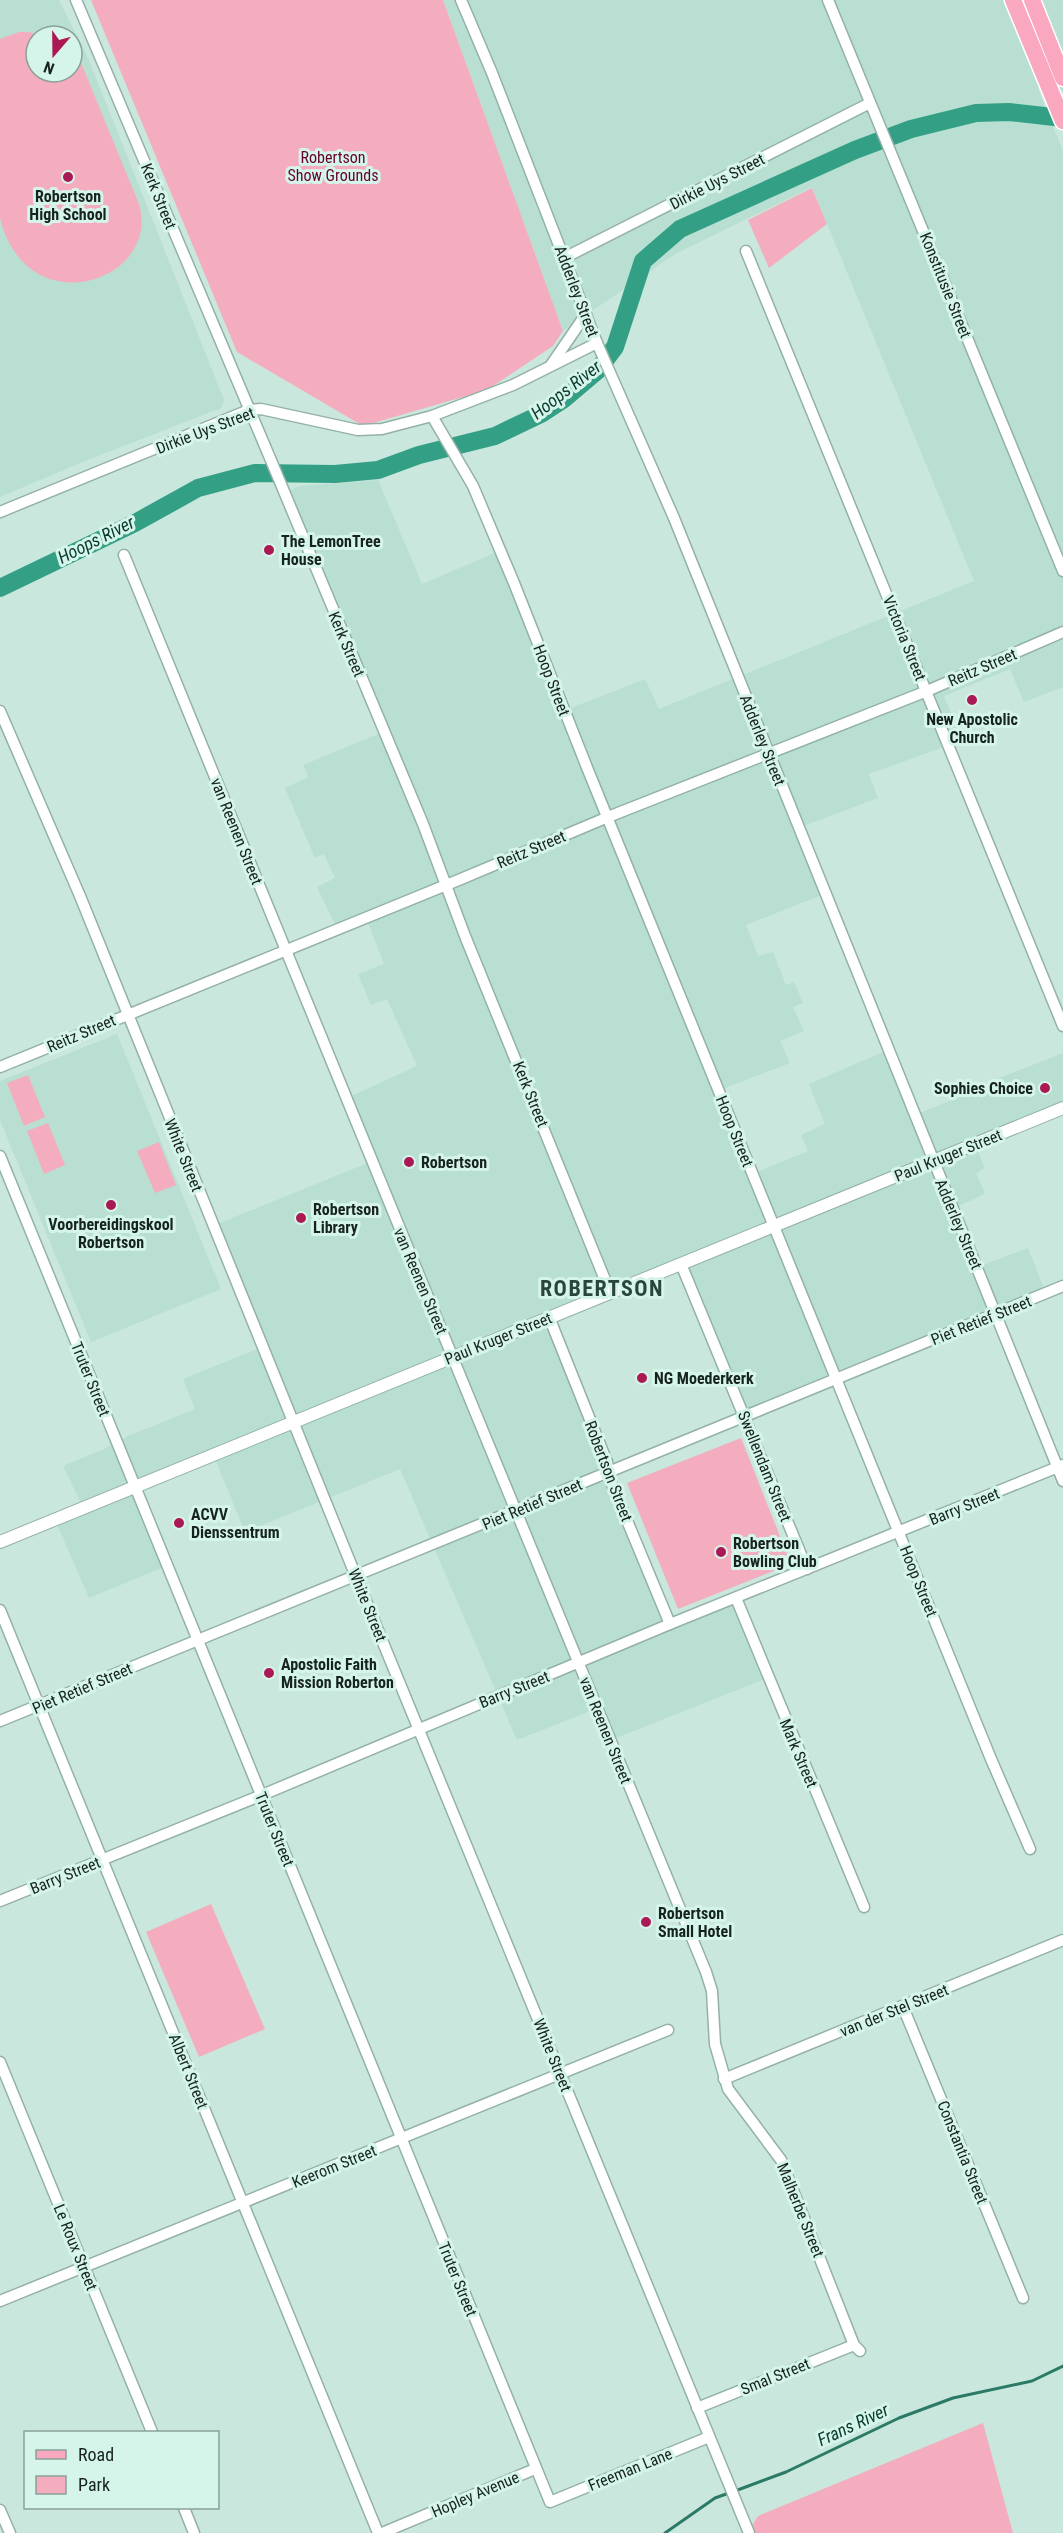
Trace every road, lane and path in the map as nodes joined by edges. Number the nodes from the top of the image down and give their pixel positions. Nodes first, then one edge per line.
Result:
1 (76, 0) edge
2 (461, 0) edge
3 (828, 0) edge
4 (1013, 0) edge
5 (1032, 0) edge
6 (1045, 34) junction
7 (1029, 40) junction
8 (1063, 78) edge
9 (870, 103) junction
10 (1063, 121) edge
11 (746, 251) dead end
12 (564, 258) junction
13 (586, 314) junction
14 (597, 343) junction
15 (550, 365) junction
16 (249, 410) junction
17 (432, 416) junction
18 (0, 512) edge
19 (124, 555) dead end
20 (1063, 571) edge
21 (1063, 632) edge
22 (927, 691) junction
23 (0, 711) edge
24 (768, 753) junction
25 (608, 817) junction
26 (446, 885) junction
27 (286, 951) junction
28 (127, 1014) junction
29 (1063, 1026) edge
30 (0, 1067) edge
31 (1063, 1108) edge
32 (0, 1156) edge
33 (933, 1162) junction
34 (775, 1226) junction
35 (681, 1264) junction
36 (1063, 1286) edge
37 (610, 1292) junction
38 (997, 1314) junction
39 (549, 1317) junction
40 (452, 1357) junction
41 (837, 1380) junction
42 (745, 1417) junction
43 (294, 1421) junction
44 (1060, 1466) edge
45 (609, 1472) junction
46 (1063, 1481) edge
47 (136, 1486) junction
48 (515, 1511) junction
49 (899, 1533) junction
50 (0, 1542) edge
51 (807, 1569) junction
52 (356, 1575) junction
53 (736, 1598) junction
54 (0, 1610) edge
55 (670, 1624) junction
56 (198, 1639) junction
57 (578, 1662) junction
58 (39, 1705) junction
59 (0, 1721) edge
60 (419, 1728) junction
61 (262, 1795) junction
62 (1030, 1850) dead end
63 (102, 1860) junction
64 (0, 1902) edge
65 (864, 1907) dead end
66 (1063, 1940) edge
67 (903, 2007) junction
68 (668, 2030) dead end
69 (0, 2062) edge
70 (560, 2073) junction
71 (724, 2079) junction
72 (401, 2138) junction
73 (242, 2203) junction
74 (84, 2267) junction
75 (1023, 2298) dead end
76 (0, 2301) edge
77 (857, 2348) joint
78 (697, 2408) junction
79 (151, 2431) edge
80 (709, 2437) junction
81 (535, 2469) junction
82 (550, 2502) joint
83 (183, 2509) edge
84 (0, 2510) edge
85 (10, 2533) edge
86 (194, 2533) edge
87 (380, 2533) edge
88 (749, 2533) edge

1 - 16 street, Kerk Street
2 - 12 street, Adderley Street
3 - 9 street, Konstitusie Street
4 - 7 main road
5 - 6 main road
6 - 7 main road
6 - 8 main road
7 - 10 main road
9 - 12 street, Dirkie Uys Street
9 - 20 street, Konstitusie Street
11 - 22 street, Victoria Street
12 - 13 street, Adderley Street
13 - 14 street, Adderley Street
13 - 15 street, Dirkie Uys Street
14 - 15 street, Dirkie Uys Street
14 - 24 street, Adderley Street
15 - 17 street, Dirkie Uys Street
16 - 17 street, Dirkie Uys Street
16 - 18 street, Dirkie Uys Street
16 - 26 street, Kerk Street
17 - 25 street, Hoop Street
19 - 27 street, van Reenen Street
21 - 22 street, Reitz Street
22 - 24 street, Reitz Street
22 - 29 street, Victoria Street
23 - 28 street, White Street
24 - 25 street, Reitz Street
24 - 33 street, Adderley Street
25 - 26 street, Reitz Street
25 - 34 street, Hoop Street
26 - 27 street, Reitz Street
26 - 37 street, Kerk Street
27 - 28 street, Reitz Street
27 - 40 street, van Reenen Street
28 - 30 street, Reitz Street
28 - 43 street, White Street
31 - 33 street, Paul Kruger Street
32 - 47 street, Truter Street
33 - 34 street, Paul Kruger Street
33 - 38 street, Adderley Street
34 - 35 street, Paul Kruger Street
34 - 41 street, Hoop Street
35 - 37 street, Paul Kruger Street
35 - 42 street, Swellendam Street
36 - 38 street, Piet Retief Street
37 - 39 street, Paul Kruger Street
38 - 41 street, Piet Retief Street
38 - 44 street, Adderley Street
39 - 40 street, Paul Kruger Street
39 - 45 street, Robertson Street
40 - 43 street, Paul Kruger Street
40 - 48 street, van Reenen Street
41 - 42 street, Piet Retief Street
41 - 49 street, Hoop Street
42 - 45 street, Piet Retief Street
42 - 51 street, Swellendam Street
43 - 47 street, Paul Kruger Street
43 - 52 street, White Street
44 - 46 street, Adderley Street
44 - 49 street, Barry Street
45 - 48 street, Piet Retief Street
45 - 55 street, Robertson Street
47 - 50 street, Paul Kruger Street
47 - 56 street, Truter Street
48 - 52 street, Piet Retief Street
48 - 57 street, van Reenen Street
49 - 51 street, Barry Street
49 - 62 street, Hoop Street
51 - 53 street, Barry Street
52 - 56 street, Piet Retief Street
52 - 60 street, White Street
53 - 55 street, Barry Street
53 - 65 street, Mark Street
54 - 58 street, Albert Street
55 - 57 street, Barry Street
56 - 58 street, Piet Retief Street
56 - 61 street, Truter Street
57 - 60 street, Barry Street
57 - 71 street, van Reenen Street
58 - 59 street, Piet Retief Street
58 - 63 street, Albert Street
60 - 61 street, Barry Street
60 - 70 street, White Street
61 - 63 street, Barry Street
61 - 72 street, Truter Street
63 - 64 street, Barry Street
63 - 73 street, Albert Street
66 - 67 street, van der Stel Street
67 - 71 street, van der Stel Street
67 - 75 street, Constantia Street
68 - 70 street, Keerom Street
69 - 74 street, Le Roux Street
70 - 72 street, Keerom Street
70 - 78 street, White Street
71 - 77 street, Malherbe Street
72 - 73 street, Keerom Street
72 - 81 street, Truter Street
73 - 74 street, Keerom Street
73 - 87 street, Albert Street
74 - 76 street, Keerom Street
74 - 79 street, Le Roux Street
77 - 78 street, Smal Street
78 - 80 street, White Street
80 - 82 street, Freeman Lane
80 - 88 street, White Street
81 - 82 street, Truter Street
81 - 87 street, Hopley Avenue
83 - 86 street
84 - 85 street

